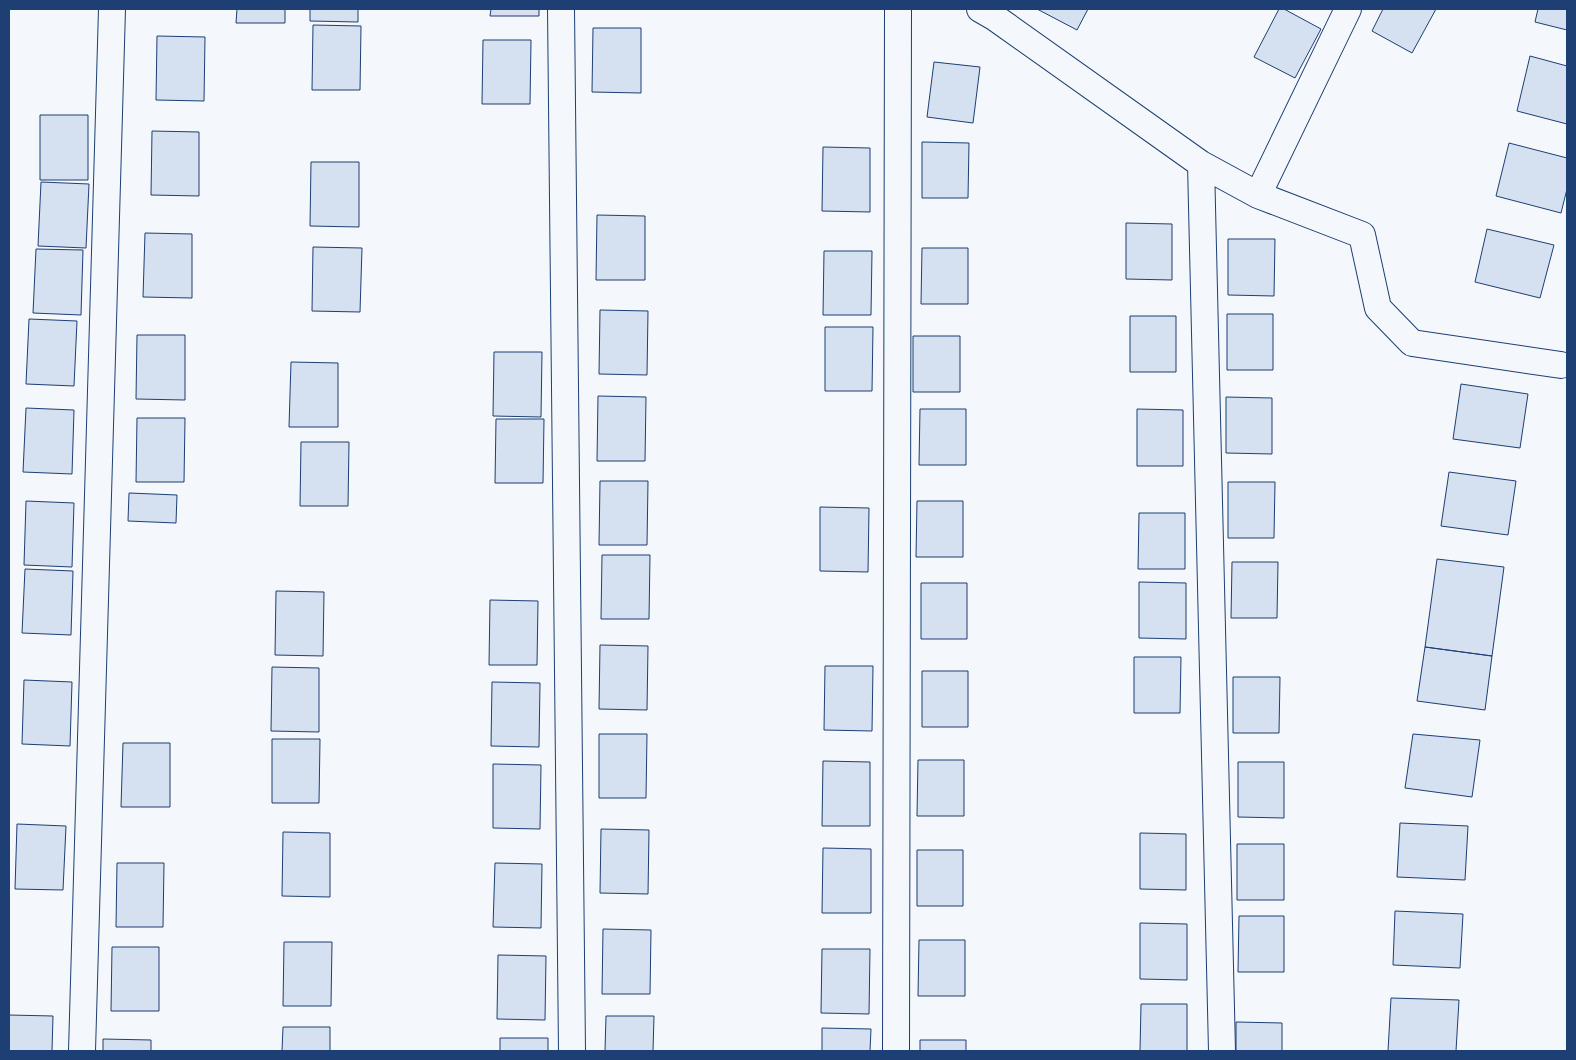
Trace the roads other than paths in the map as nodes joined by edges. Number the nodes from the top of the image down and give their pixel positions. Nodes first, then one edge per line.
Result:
1 (112, 9) edge
2 (561, 9) edge
3 (898, 9) edge
4 (1348, 9) edge
5 (991, 11) edge
6 (1201, 164) junction
7 (1258, 195) junction
8 (1561, 365) dead end
9 (82, 1051) edge
10 (572, 1051) edge
11 (896, 1051) edge
12 (1222, 1051) edge

1 - 9 street
2 - 10 street
3 - 11 street
4 - 7 street
5 - 6 street
6 - 7 street
6 - 12 street
7 - 8 street

